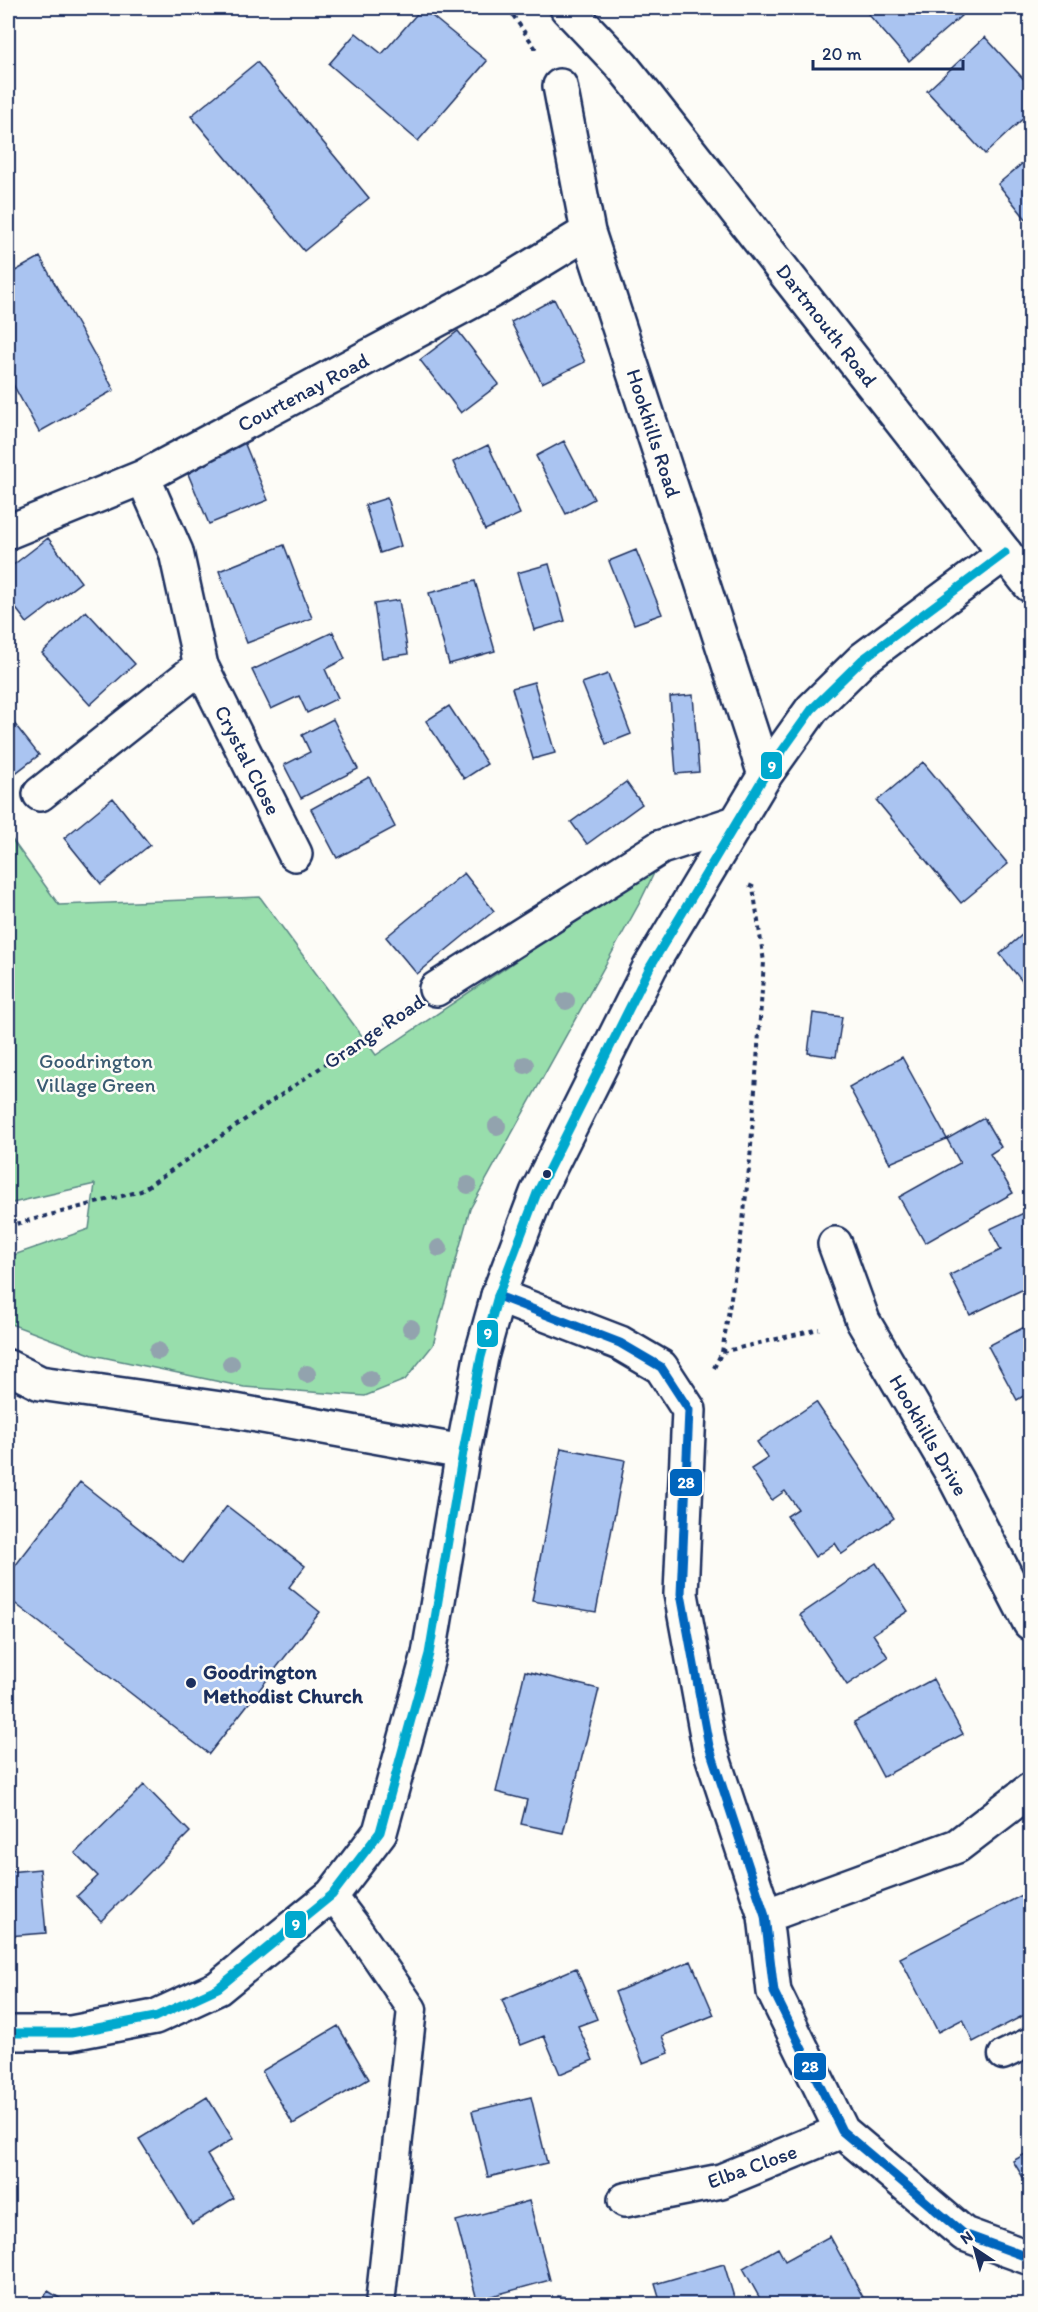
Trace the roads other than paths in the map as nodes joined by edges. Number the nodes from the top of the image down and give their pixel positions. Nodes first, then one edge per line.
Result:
1 (567, 8) edge
2 (590, 8) edge
3 (622, 66) junction
4 (560, 86) road end
5 (588, 232) junction
6 (143, 477) junction
7 (8, 532) edge
8 (1005, 553) junction
9 (1030, 585) edge
10 (201, 666) junction
11 (765, 775) junction
12 (40, 794) dead end
13 (738, 822) junction
14 (295, 854) dead end
15 (436, 990) road end
16 (835, 1244) dead end
17 (498, 1296) junction
18 (8, 1367) edge
19 (463, 1452) junction
20 (1030, 1623) edge
21 (1030, 1791) edge
22 (332, 1895) junction
23 (765, 1916) junction
24 (8, 2033) edge
25 (1030, 2042) edge
26 (1003, 2055) dead end
27 (842, 2131) junction
28 (625, 2200) dead end
29 (1030, 2258) edge
30 (380, 2304) edge

1 - 3 street, Dartmouth Road
2 - 3 street, Dartmouth Road
3 - 8 street, Dartmouth Road
4 - 5 street, Hookhills Road
5 - 6 street, Courtenay Road
5 - 11 street, Hookhills Road
6 - 7 street, Courtenay Road
6 - 10 street, Crystal Close
8 - 9 street, Dartmouth Road
8 - 11 street
10 - 12 street
10 - 14 street, Crystal Close
11 - 13 street
13 - 15 street, Grange Road
13 - 17 street
16 - 20 street, Hookhills Drive
17 - 19 street
17 - 23 street
18 - 19 street
19 - 22 street
21 - 23 street
22 - 24 street
22 - 30 lane
23 - 27 street
25 - 26 lane
27 - 28 street, Elba Close
27 - 29 street

